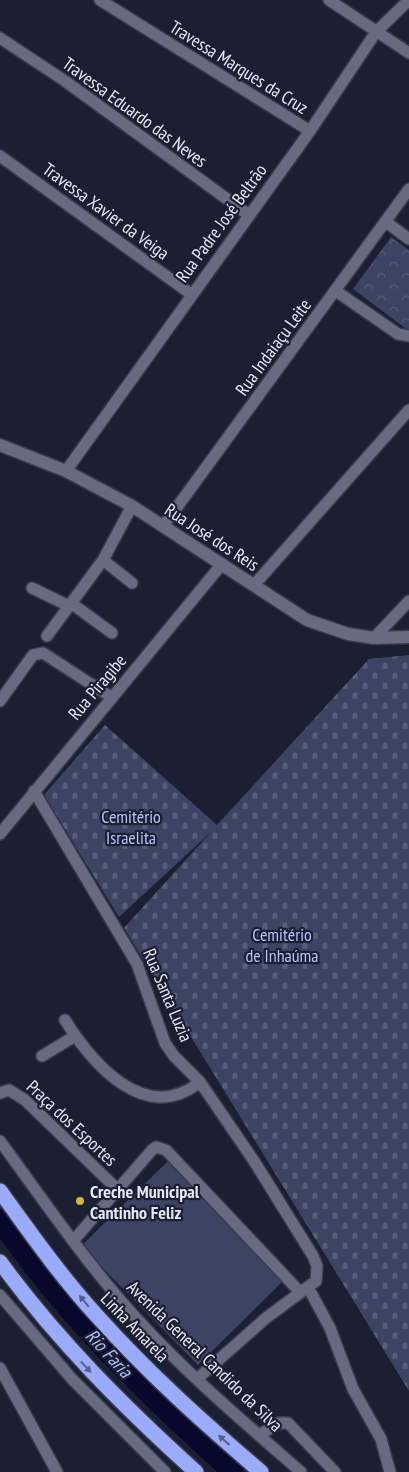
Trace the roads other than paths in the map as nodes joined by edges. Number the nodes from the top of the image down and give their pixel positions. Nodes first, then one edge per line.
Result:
1 (100, 0) edge
2 (329, 0) edge
3 (409, 0) edge
4 (376, 32) junction
5 (0, 38) edge
6 (409, 53) edge
7 (310, 131) junction
8 (0, 156) edge
9 (409, 189) edge
10 (249, 215) junction
11 (386, 222) junction
12 (409, 239) edge
13 (336, 291) junction
14 (191, 294) junction
15 (409, 336) edge
16 (409, 410) edge
17 (0, 445) edge
18 (66, 471) junction
19 (132, 506) junction
20 (164, 526) junction
21 (102, 560) junction
22 (222, 564) junction
23 (132, 583) dead end
24 (254, 585) junction
25 (32, 588) dead end
26 (409, 600) edge
27 (70, 604) junction
28 (112, 633) dead end
29 (47, 636) dead end
30 (409, 637) edge
31 (374, 638) junction
32 (111, 697) junction
33 (0, 701) edge
34 (34, 791) junction
35 (0, 834) edge
36 (65, 1020) dead end
37 (76, 1036) junction
38 (42, 1056) dead end
39 (200, 1082) junction
40 (0, 1093) edge
41 (0, 1141) edge
42 (117, 1189) junction
43 (0, 1191) edge
44 (73, 1241) junction
45 (0, 1262) edge
46 (304, 1290) junction
47 (0, 1295) edge
48 (0, 1368) edge
49 (197, 1378) junction
50 (259, 1435) junction
51 (57, 1472) edge
52 (165, 1472) edge
53 (196, 1472) edge
54 (261, 1472) edge
55 (301, 1472) edge
56 (335, 1472) edge
57 (390, 1472) edge

1 - 7 street, Travessa Marques da Cruz
2 - 4 street
3 - 4 street, Rua Padre José Beltrão
4 - 6 street
4 - 7 street, Rua Padre José Beltrão
5 - 10 street, Travessa Eduardo das Neves
7 - 10 street, Rua Padre José Beltrão
8 - 14 street, Travessa Xavier da Veiga
9 - 11 street, Rua Indaiaçu Leite
10 - 14 street, Rua Padre José Beltrão
11 - 12 street
11 - 13 street, Rua Indaiaçu Leite
13 - 15 street
13 - 20 street, Rua Indaiaçu Leite
14 - 18 street, Rua Padre José Beltrão
16 - 24 street
17 - 18 street, Rua José dos Reis
18 - 19 street, Rua José dos Reis
19 - 20 street, Rua José dos Reis
19 - 21 street
20 - 22 street, Rua José dos Reis
21 - 23 street
21 - 27 street
22 - 24 street, Rua José dos Reis
22 - 32 street, Rua Piragibe
24 - 31 street, Rua José dos Reis
25 - 27 street
26 - 31 street
27 - 28 street
27 - 29 street
30 - 31 street, Rua José dos Reis
32 - 33 street
32 - 34 street, Rua Piragibe
34 - 35 street, Rua Piragibe
34 - 39 street, Rua Santa Luzia
36 - 37 street
37 - 38 street
37 - 39 street
39 - 46 street, Rua Santa Luzia
40 - 42 street, Praça dos Esportes
41 - 44 street, Avenida General Candido da Silva
42 - 44 street, Praça dos Esportes
42 - 46 street, Praça dos Esportes
54 -> 43 highway, Linha Amarela
44 - 49 street, Avenida General Candido da Silva
45 -> 53 highway
46 - 49 street
46 - 57 street
47 - 52 street
48 - 51 street
49 - 50 street, Avenida General Candido da Silva
50 - 55 street, Avenida General Candido da Silva
50 - 56 street

